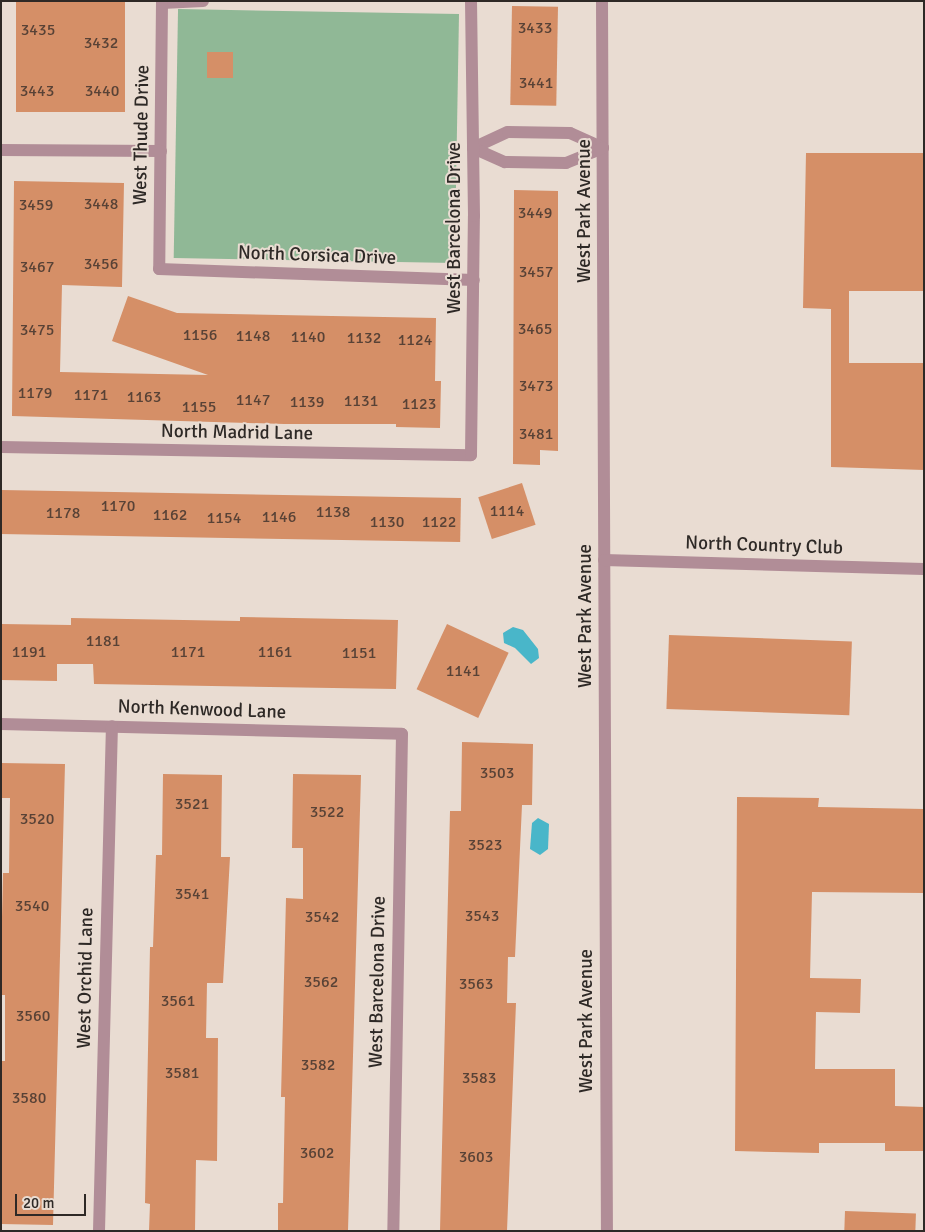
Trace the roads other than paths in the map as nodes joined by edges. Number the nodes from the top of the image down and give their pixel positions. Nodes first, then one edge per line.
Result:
1 (202, 1) edge
2 (471, 1) edge
3 (602, 1) edge
4 (473, 148) junction
5 (603, 148) junction
6 (1, 150) edge
7 (160, 152) junction
8 (159, 269) joint
9 (474, 280) junction
10 (1, 447) edge
11 (471, 455) joint
12 (604, 560) junction
13 (924, 569) edge
14 (1, 724) edge
15 (112, 726) junction
16 (402, 734) joint
17 (99, 1231) edge
18 (393, 1231) edge
19 (607, 1231) edge

1 - 7 street, West Thude Drive
2 - 4 street, West Barcelona Drive
3 - 5 street, West Park Avenue
4 - 5 street
4 - 5 street
4 - 9 street, West Barcelona Drive
5 - 12 street, West Park Avenue
6 - 7 street
7 - 8 street, West Thude Drive
8 - 9 street, North Corsica Drive
9 - 11 street, West Barcelona Drive
10 - 11 street, North Madrid Lane
12 - 13 street, North Country Club
12 - 19 street, West Park Avenue
14 - 15 street, North Kenwood Lane
15 - 16 street, North Kenwood Lane
15 - 17 street, West Orchid Lane
16 - 18 street, West Barcelona Drive

